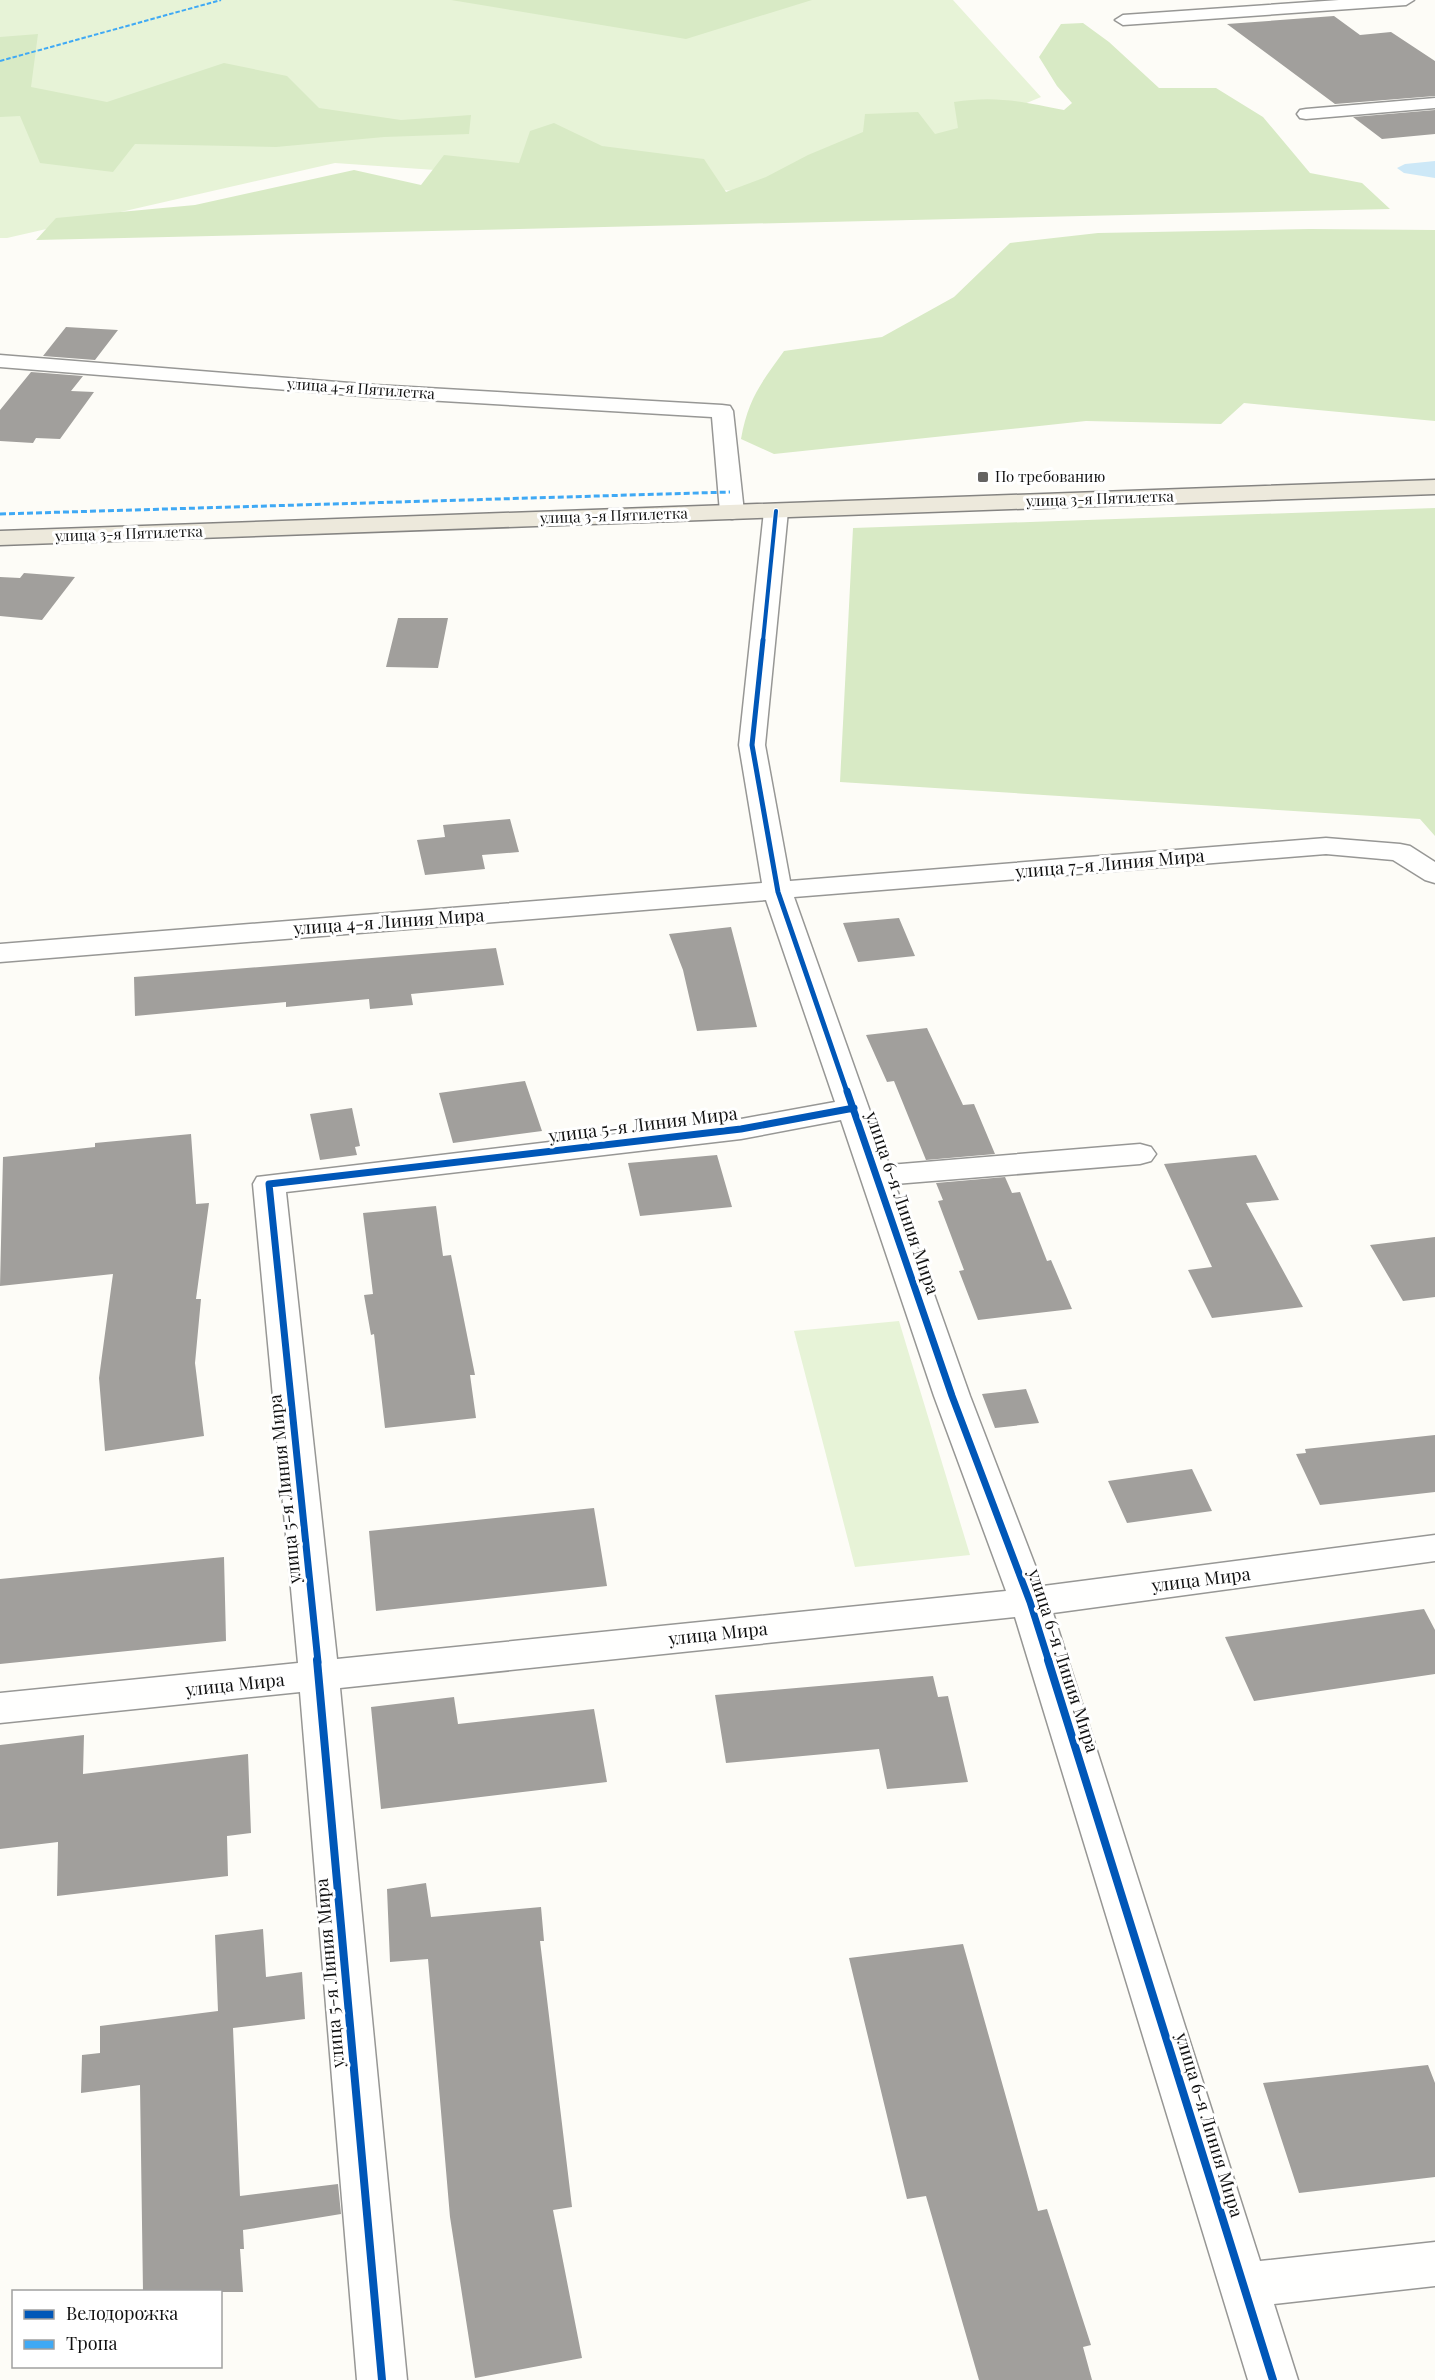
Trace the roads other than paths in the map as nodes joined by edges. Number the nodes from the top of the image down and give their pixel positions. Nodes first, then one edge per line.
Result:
1 (1406, 0) edge
2 (1123, 20) dead end
3 (1435, 103) edge
4 (1306, 114) dead end
5 (0, 362) edge
6 (1435, 487) edge
7 (776, 511) junction
8 (732, 512) junction
9 (0, 538) edge
10 (1435, 874) edge
11 (778, 892) junction
12 (0, 953) edge
13 (854, 1108) junction
14 (1140, 1154) dead end
15 (877, 1176) junction
16 (1435, 1548) edge
17 (1030, 1602) junction
18 (319, 1676) junction
19 (0, 1708) edge
20 (1435, 2264) edge
21 (1244, 2285) junction
22 (382, 2380) edge
23 (1273, 2380) edge

1 - 2 street
3 - 4 street
5 - 8 street, улица 4-я Пятилетка
6 - 7 main road, улица 3-я Пятилетка
7 - 8 main road, улица 3-я Пятилетка
7 - 11 street, улица 6-я Линия Мира
8 - 9 main road, улица 3-я Пятилетка
10 - 11 street, улица 7-я Линия Мира
11 - 12 street, улица 4-я Линия Мира
11 - 13 street, улица 6-я Линия Мира
13 - 15 street, улица 6-я Линия Мира
13 - 18 street, улица 5-я Линия Мира
14 - 15 street
15 - 17 street, улица 6-я Линия Мира
16 - 17 street, улица Мира
17 - 18 street, улица Мира
17 - 21 street, улица 6-я Линия Мира
18 - 19 street, улица Мира
18 - 22 street, улица 5-я Линия Мира
20 - 21 street
21 - 23 street, улица 6-я Линия Мира

